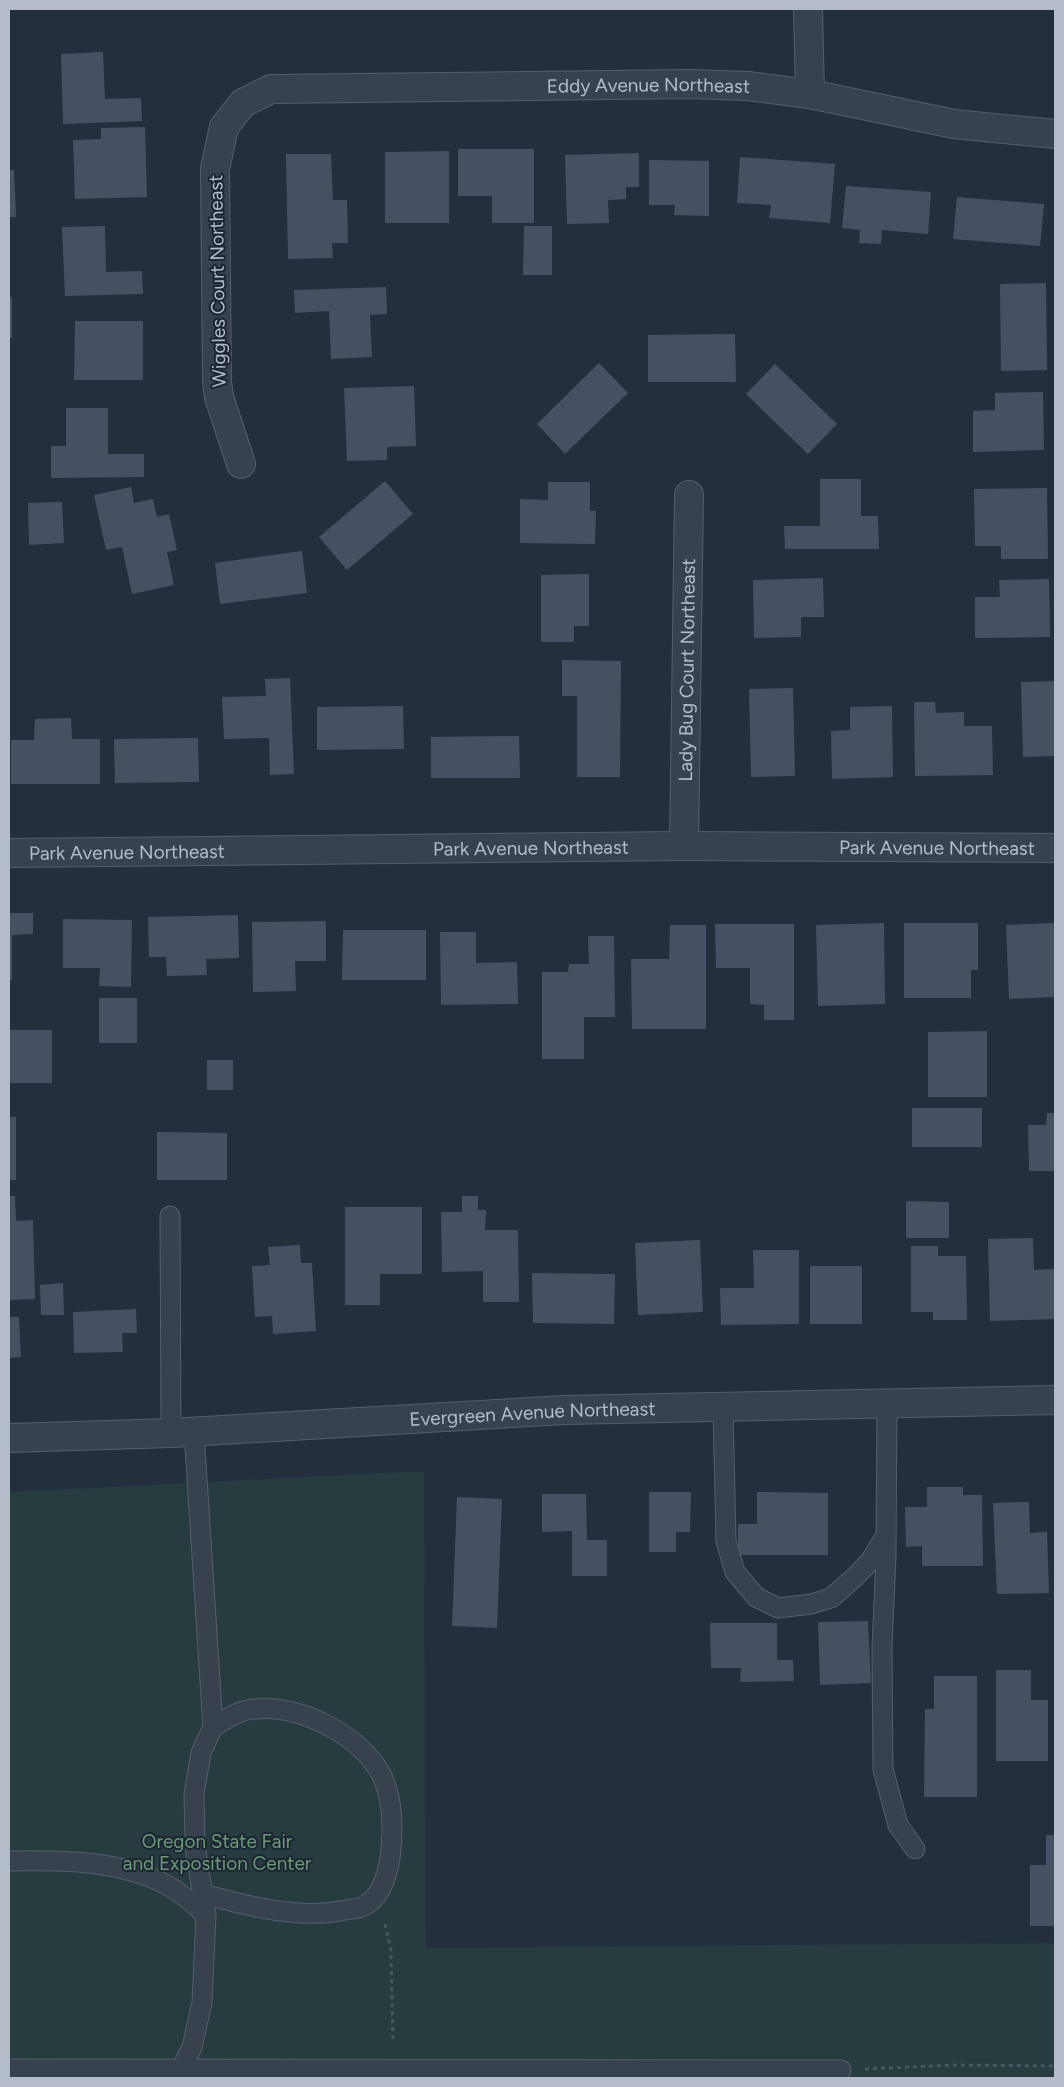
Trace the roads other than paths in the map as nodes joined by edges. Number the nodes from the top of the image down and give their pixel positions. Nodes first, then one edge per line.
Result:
1 (808, 9) edge
2 (810, 94) junction
3 (243, 103) joint
4 (1055, 134) edge
5 (240, 464) dead end
6 (688, 495) dead end
7 (684, 846) junction
8 (1055, 848) edge
9 (9, 853) edge
10 (170, 1216) dead end
11 (1055, 1400) edge
12 (887, 1404) junction
13 (723, 1408) junction
14 (183, 1432) junction
15 (9, 1438) edge
16 (886, 1534) junction
17 (213, 1727) junction
18 (915, 1849) dead end
19 (9, 1861) edge
20 (203, 1894) junction
21 (206, 1915) junction
22 (9, 2068) edge
23 (841, 2070) road end
24 (178, 2074) edge

1 - 2 street
2 - 3 street, Eddy Avenue Northeast
2 - 4 street, Eddy Avenue Northeast
3 - 5 street, Wiggles Court Northeast
6 - 7 street, Lady Bug Court Northeast
7 - 8 street, Park Avenue Northeast
7 - 9 street, Park Avenue Northeast
10 - 14 lane
11 - 12 street, Evergreen Avenue Northeast
12 - 13 street, Evergreen Avenue Northeast
12 - 16 lane
13 - 14 street, Evergreen Avenue Northeast
13 - 16 lane
14 - 15 street, Evergreen Avenue Northeast
14 - 17 lane
16 - 18 lane
17 - 20 lane
17 - 20 lane
19 - 21 lane
20 - 21 lane
21 - 24 lane
22 - 24 lane
23 - 24 lane

